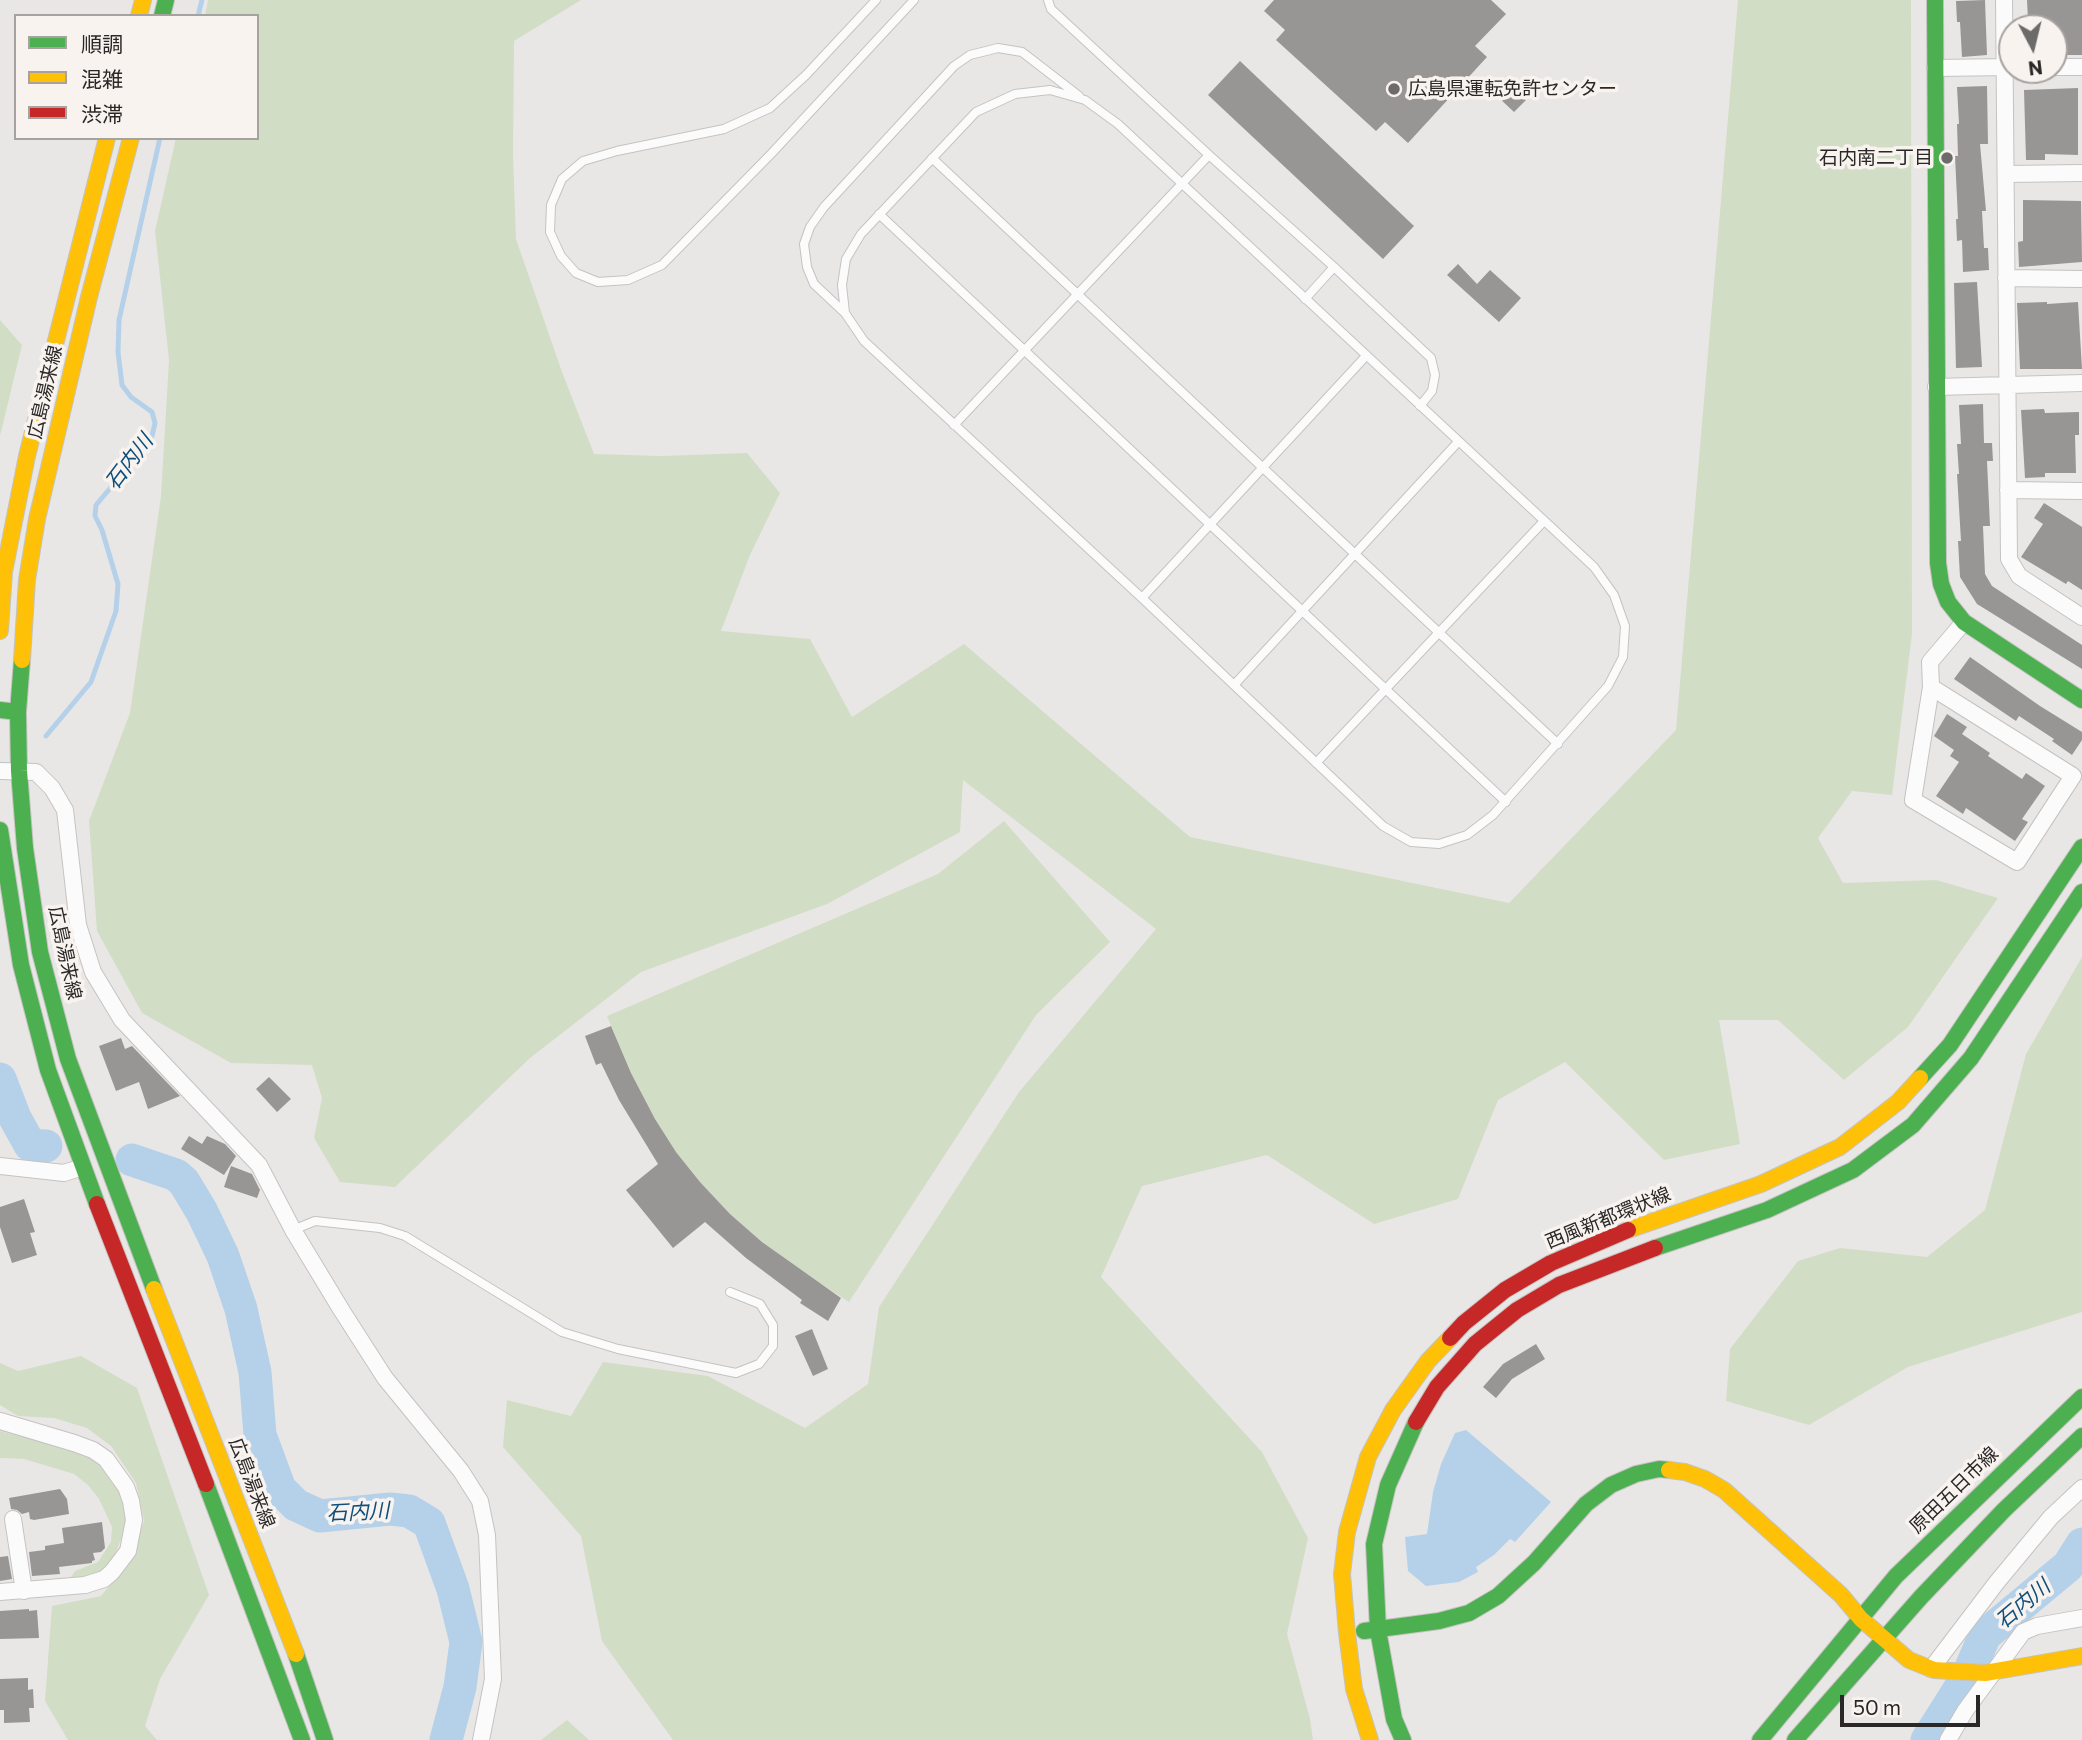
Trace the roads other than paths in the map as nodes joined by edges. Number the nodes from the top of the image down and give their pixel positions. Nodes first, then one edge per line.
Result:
1 (876, 0) edge
2 (914, 0) edge
3 (1048, 0) edge
4 (1935, 0) edge
5 (1998, 67) edge
6 (1935, 68) junction
7 (2008, 84) edge
8 (1085, 100) junction
9 (106, 140) edge
10 (130, 140) edge
11 (1209, 155) junction
12 (932, 158) junction
13 (2082, 173) edge
14 (2007, 174) junction
15 (1181, 183) junction
16 (879, 215) junction
17 (1334, 267) junction
18 (2006, 278) junction
19 (2082, 279) edge
20 (1078, 293) junction
21 (1305, 299) junction
22 (845, 313) junction
23 (1024, 350) junction
24 (1366, 356) junction
25 (2082, 383) edge
26 (2006, 384) junction
27 (1936, 387) junction
28 (1420, 407) junction
29 (954, 425) junction
30 (1458, 442) junction
31 (1265, 467) junction
32 (2008, 490) junction
33 (2082, 491) edge
34 (1544, 521) junction
35 (1210, 525) junction
36 (1356, 553) junction
37 (1142, 598) junction
38 (1303, 611) junction
39 (2082, 617) edge
40 (1964, 622) junction
41 (0, 631) edge
42 (1439, 632) junction
43 (1234, 685) junction
44 (1931, 687) junction
45 (1385, 689) junction
46 (2082, 700) edge
47 (0, 710) edge
48 (18, 712) junction
49 (1558, 744) junction
50 (1316, 763) junction
51 (0, 771) edge
52 (19, 771) junction
53 (1506, 802) junction
54 (0, 830) edge
55 (2082, 847) edge
56 (2082, 892) edge
57 (0, 1167) edge
58 (83, 1167) junction
59 (293, 1230) junction
60 (730, 1292) dead end
61 (2082, 1398) edge
62 (0, 1421) edge
63 (2082, 1436) edge
64 (2082, 1488) edge
65 (13, 1519) dead end
66 (24, 1591) junction
67 (0, 1592) edge
68 (2082, 1618) edge
69 (1861, 1619) junction
70 (1378, 1630) junction
71 (1347, 1633) junction
72 (1885, 1639) junction
73 (2082, 1656) edge
74 (1933, 1669) junction
75 (1989, 1672) junction
76 (302, 1740) edge
77 (326, 1740) edge
78 (481, 1740) edge
79 (1370, 1740) edge
80 (1403, 1740) edge
81 (1760, 1740) edge
82 (1795, 1740) edge
83 (1948, 1740) edge

1 - 2 lane
3 - 11 lane
4 - 6 main road
5 - 6 street
6 - 27 main road
7 - 14 street
8 - 12 lane
8 - 15 lane
8 - 22 lane
9 - 41 main road, 広島湯来線
10 - 48 main road, 広島湯来線
11 - 15 lane
11 - 17 lane
12 - 16 lane
12 - 20 lane
13 - 14 street
14 - 18 street
15 - 20 lane
15 - 21 lane
16 - 22 lane
16 - 23 lane
17 - 21 lane
17 - 28 lane
18 - 19 street
18 - 26 street
20 - 23 lane
20 - 31 lane
21 - 24 lane
22 - 29 lane
23 - 29 lane
23 - 35 lane
24 - 28 lane
24 - 31 lane
25 - 26 street
26 - 27 street
26 - 32 street
27 - 40 main road
28 - 30 lane
29 - 37 lane
30 - 34 lane
30 - 36 lane
31 - 35 lane
31 - 36 lane
32 - 33 street
32 - 39 street
34 - 42 lane
34 - 49 lane
35 - 37 lane
35 - 38 lane
36 - 38 lane
36 - 42 lane
37 - 43 lane
38 - 43 lane
38 - 45 lane
40 - 44 street
40 - 46 main road
42 - 45 lane
42 - 49 lane
43 - 50 lane
44 - 44 street
45 - 50 lane
45 - 53 lane
47 - 48 main road
48 - 52 main road, 広島湯来線
49 - 53 lane
50 - 53 lane
51 - 52 street
52 - 59 street
52 - 77 main road, 広島湯来線
54 - 58 main road
55 - 71 main road, 西風新都環状線
56 - 70 main road
57 - 58 street
58 - 76 main road
59 - 60 lane
59 - 78 street
61 - 69 main road, 原田五日市線
62 - 66 street
63 - 72 main road
64 - 74 street
65 - 66 street
66 - 67 street
68 - 75 street
69 - 70 main road
69 - 72 main road
69 - 81 main road, 原田五日市線
70 - 71 main road
70 - 80 main road
71 - 79 main road, 西風新都環状線
72 - 74 main road
72 - 82 main road
73 - 75 main road
74 - 75 main road
75 - 83 street

